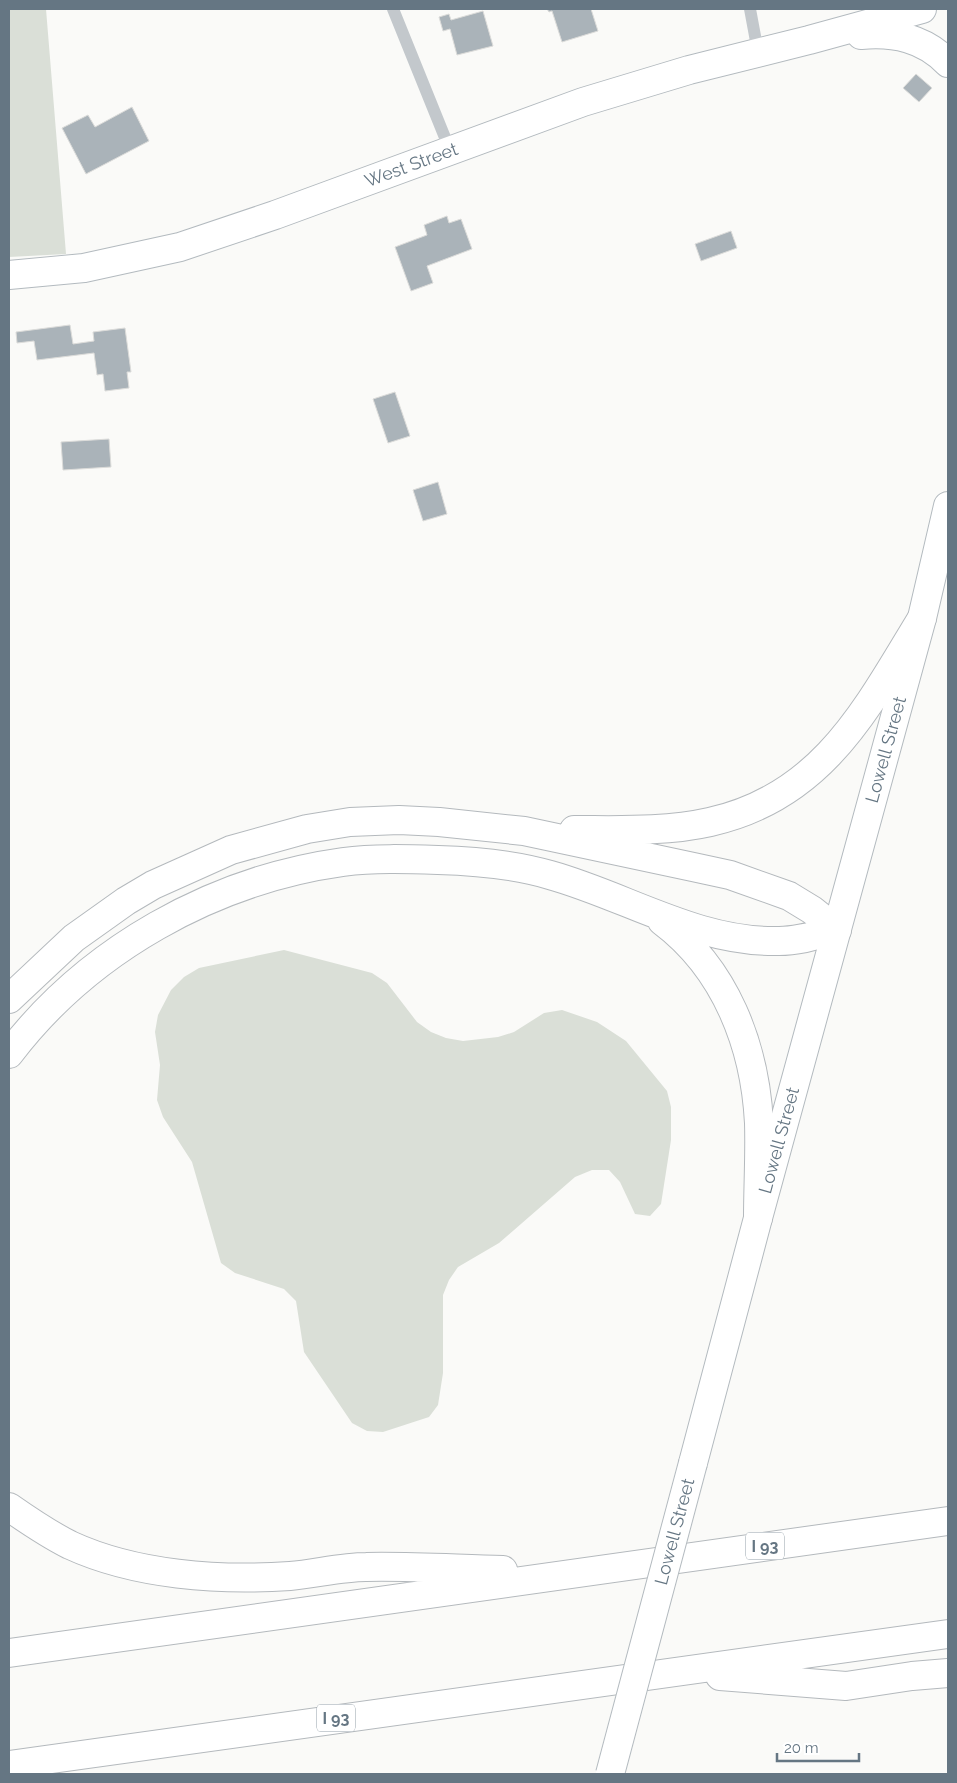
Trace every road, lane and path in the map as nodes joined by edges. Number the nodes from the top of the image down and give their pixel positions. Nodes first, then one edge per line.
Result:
1 (393, 9) edge
2 (750, 9) edge
3 (922, 9) edge
4 (809, 40) junction
5 (758, 52) junction
6 (948, 63) edge
7 (450, 150) junction
8 (9, 275) edge
9 (948, 506) edge
10 (922, 618) junction
11 (524, 831) junction
12 (649, 911) junction
13 (837, 930) junction
14 (9, 998) edge
15 (9, 1054) edge
16 (758, 1218) junction
17 (9, 1507) edge
18 (948, 1521) edge
19 (582, 1572) junction
20 (948, 1634) edge
21 (9, 1653) edge
22 (664, 1672) junction
23 (948, 1673) edge
24 (9, 1765) edge
25 (610, 1774) edge

1 - 7 lane
2 - 5 lane
3 - 4 main road, West Street
4 - 5 main road, West Street
4 - 6 main road, West Street
5 - 7 main road, West Street
7 - 8 main road, West Street
9 - 10 main road, Lowell Street
10 - 11 main road
10 - 13 main road, Lowell Street
11 - 13 main road
11 - 14 main road
12 - 13 main road
12 - 15 main road
12 - 16 main road
13 - 16 main road, Lowell Street
16 - 25 main road, Lowell Street, bridge
17 - 19 main road
18 - 19 main road, I 93
19 - 21 main road, I 93
20 - 22 main road, I 93
22 - 23 main road
22 - 24 main road, I 93

